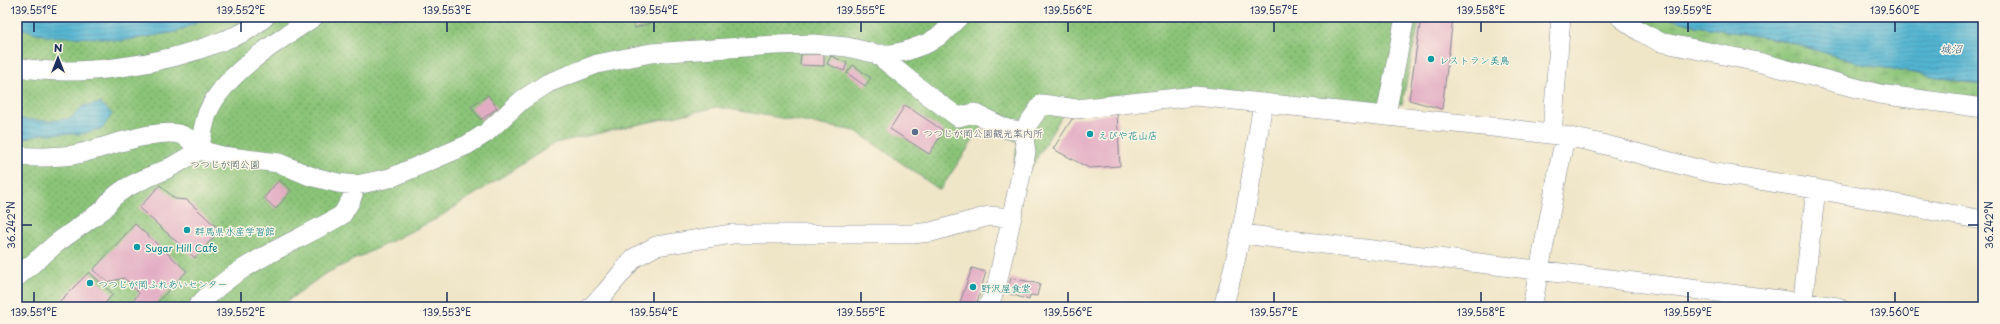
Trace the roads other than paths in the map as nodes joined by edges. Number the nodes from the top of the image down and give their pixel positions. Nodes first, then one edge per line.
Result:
1 (265, 17) edge
2 (314, 17) edge
3 (958, 17) edge
4 (1405, 17) edge
5 (1561, 17) edge
6 (1620, 17) edge
7 (877, 54) junction
8 (17, 67) edge
9 (1263, 103) junction
10 (1983, 108) edge
11 (1386, 114) junction
12 (1022, 131) junction
13 (1558, 135) junction
14 (199, 150) junction
15 (17, 156) edge
16 (356, 185) junction
17 (1816, 189) junction
18 (1012, 218) junction
19 (1983, 220) edge
20 (1242, 234) junction
21 (1539, 270) junction
22 (17, 276) edge
23 (1803, 305) edge
24 (197, 307) edge
25 (591, 307) edge
26 (988, 307) edge
27 (1222, 307) edge
28 (1532, 307) edge
29 (1838, 307) edge

1 - 8 street
2 - 14 street
3 - 7 street
4 - 11 street
5 - 13 street
6 - 10 street
7 - 12 street
7 - 16 street
9 - 11 street
9 - 12 street
9 - 20 street
11 - 13 street
12 - 18 street
13 - 17 street
13 - 21 street
14 - 15 street
14 - 16 street
14 - 22 street
16 - 24 street
17 - 19 street
17 - 23 street
18 - 25 street
18 - 26 street
20 - 21 street
20 - 27 street
21 - 23 street
21 - 28 street
23 - 29 street

